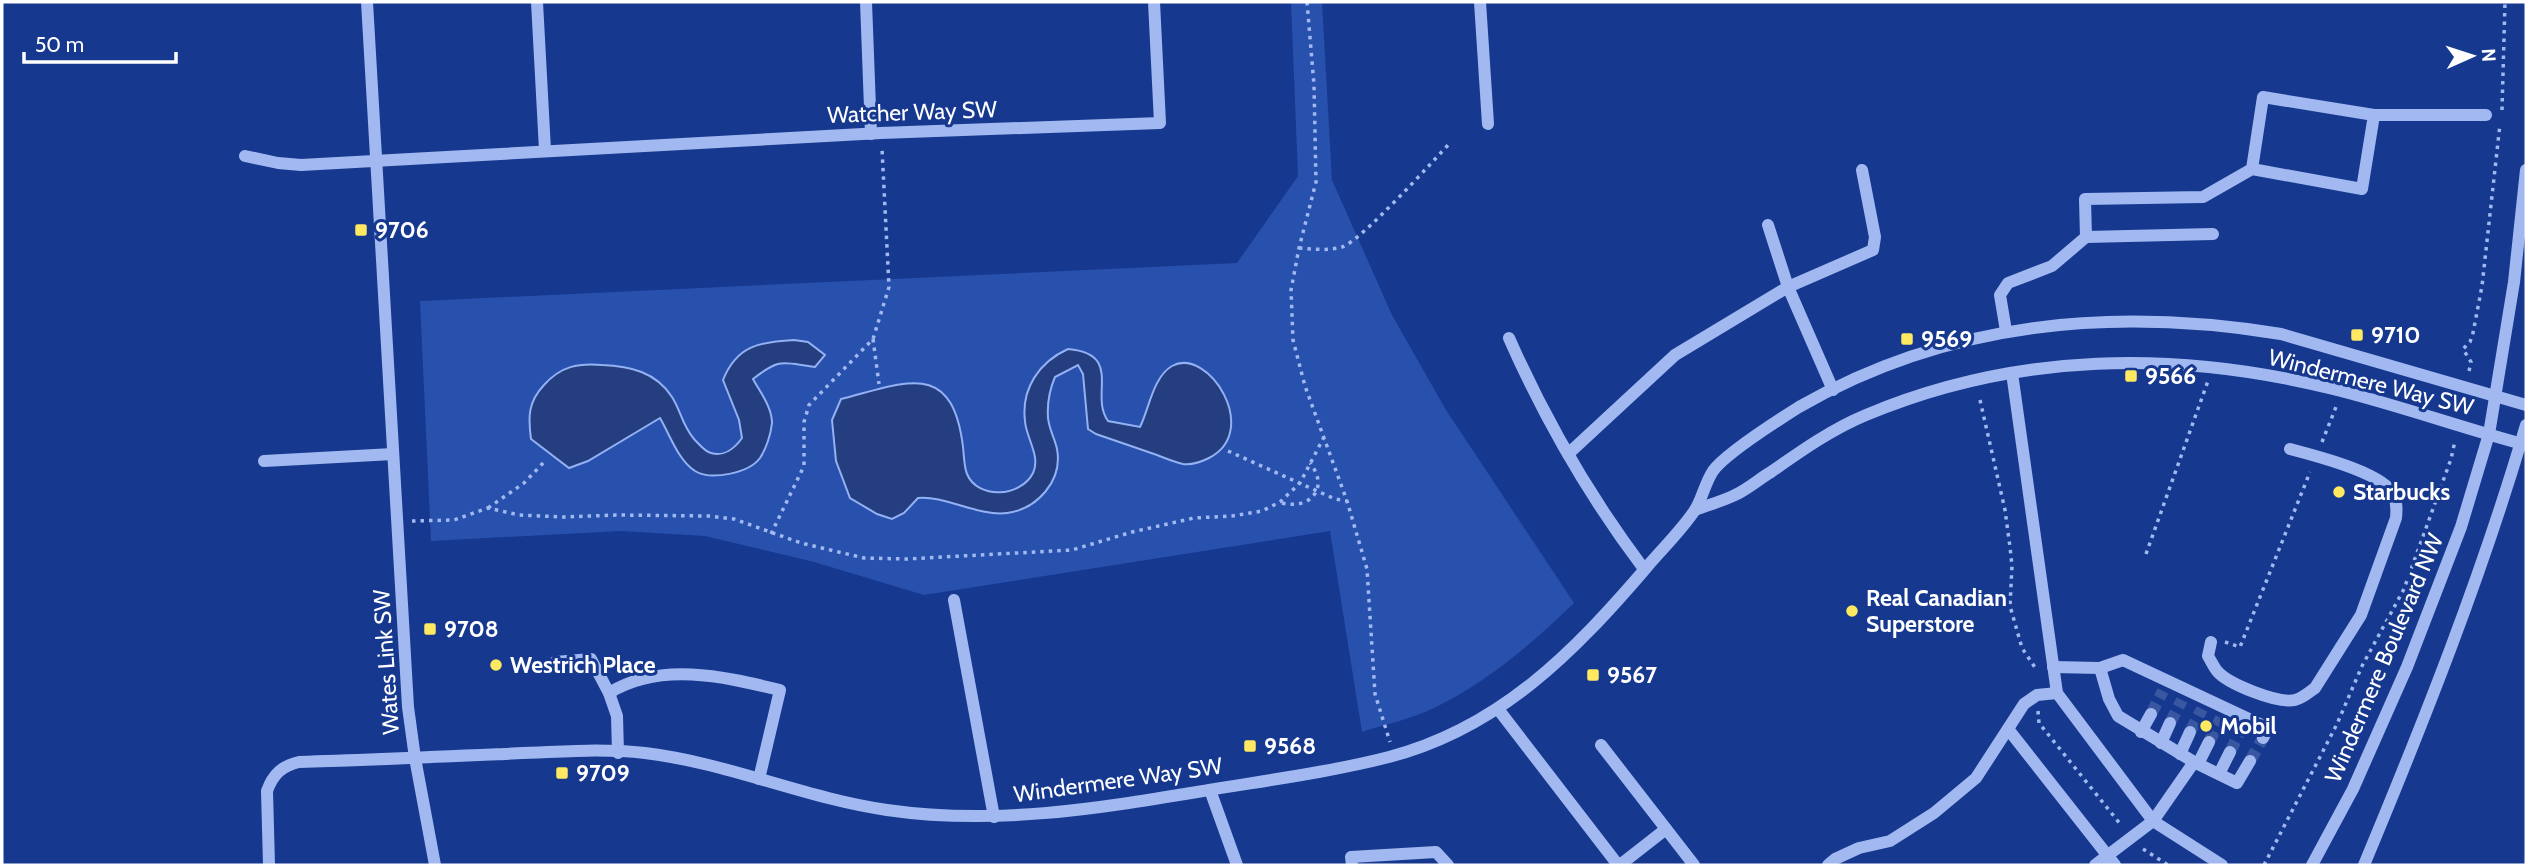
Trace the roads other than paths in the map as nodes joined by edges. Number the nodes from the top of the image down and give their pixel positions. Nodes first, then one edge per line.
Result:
1 (367, 2) edge
2 (537, 2) edge
3 (866, 2) edge
4 (1154, 2) edge
5 (1480, 2) edge
6 (2374, 115) junction
7 (2486, 115) dead end
8 (1488, 124) dead end
9 (876, 134) junction
10 (545, 150) junction
11 (245, 156) dead end
12 (377, 162) junction
13 (2252, 169) junction
14 (1863, 170) dead end
15 (2526, 170) edge
16 (1768, 225) dead end
17 (2213, 234) dead end
18 (2085, 237) junction
19 (1788, 287) junction
20 (2006, 331) junction
21 (1509, 338) dead end
22 (2012, 373) junction
23 (1833, 390) junction
24 (2495, 396) junction
25 (2526, 405) edge
26 (2526, 425) edge
27 (2489, 434) junction
28 (2523, 445) edge
29 (2290, 449) dead end
30 (393, 454) junction
31 (1568, 454) junction
32 (264, 461) dead end
33 (1695, 510) junction
34 (1644, 569) junction
35 (954, 600) dead end
36 (2213, 640) road end
37 (555, 662) dead end
38 (2053, 667) junction
39 (2100, 668) junction
40 (608, 692) junction
41 (2057, 693) junction
42 (1497, 709) junction
43 (2151, 714) tunnel mouth
44 (2170, 723) tunnel mouth
45 (2008, 729) junction
46 (2141, 732) junction
47 (2190, 733) tunnel mouth
48 (2263, 738) dead end
49 (2209, 742) tunnel mouth
50 (2161, 743) junction
51 (1601, 745) dead end
52 (2230, 751) tunnel mouth
53 (618, 753) junction
54 (2180, 754) junction
55 (415, 758) junction
56 (2250, 761) tunnel mouth
57 (2196, 763) junction
58 (2219, 774) junction
59 (759, 779) junction
60 (1210, 790) junction
61 (994, 817) junction
62 (2153, 821) junction
63 (1666, 829) junction
64 (2111, 860) edge
65 (270, 865) edge
66 (435, 865) edge
67 (1237, 865) edge
68 (1352, 865) edge
69 (1448, 865) edge
70 (1619, 865) edge
71 (1694, 865) edge
72 (1828, 865) edge
73 (2095, 865) edge
74 (2222, 865) edge
75 (2312, 865) edge
76 (2364, 865) edge

1 - 12 street, Wates Link SW
2 - 10 street
3 - 9 street
4 - 9 street, Watcher Way SW
5 - 8 street
6 - 7 street
6 - 13 street
6 - 13 street
9 - 10 street, Watcher Way SW
10 - 12 street, Watcher Way SW
11 - 12 street
12 - 30 street, Wates Link SW
13 - 18 street
14 - 19 street
15 - 24 street, Windermere Boulevard NW
16 - 19 street
17 - 18 street
18 - 20 street
19 - 23 street
19 - 31 street
20 - 23 street, Windermere Way SW
20 - 24 street, Windermere Way SW
21 - 31 street
22 - 27 street, Windermere Way SW
22 - 33 street, Windermere Way SW
22 - 38 street
23 - 33 street, Windermere Way SW
24 - 25 street, Windermere Way SW
24 - 27 street, Windermere Boulevard NW
26 - 28 street
27 - 28 street, Windermere Way SW
27 - 75 street, Windermere Boulevard NW
28 - 76 street
29 - 36 street
30 - 32 street
30 - 55 street, Wates Link SW
31 - 34 street
33 - 34 street, Windermere Way SW
34 - 42 street, Windermere Way SW
35 - 61 street
37 - 40 street
38 - 39 street
38 - 41 street
39 - 46 street
39 - 48 street
40 - 53 street
40 - 59 street
41 - 45 street
41 - 62 street
42 - 60 street, Windermere Way SW
42 - 70 street
43 - 46 street
44 - 50 street
45 - 64 street
45 - 72 street
46 - 50 street
47 - 54 street
49 - 57 street
50 - 54 street
51 - 63 street
52 - 58 street
53 - 55 street, Windermere Way SW
53 - 59 street, Windermere Way SW
54 - 57 street
55 - 65 street, Windermere Way SW
55 - 66 street, Wates Link SW
56 - 58 street
57 - 58 street
57 - 62 street
59 - 61 street, Windermere Way SW
60 - 61 street, Windermere Way SW
60 - 67 street
62 - 64 street
62 - 74 street
63 - 70 street
63 - 71 street
64 - 73 street
68 - 69 street

